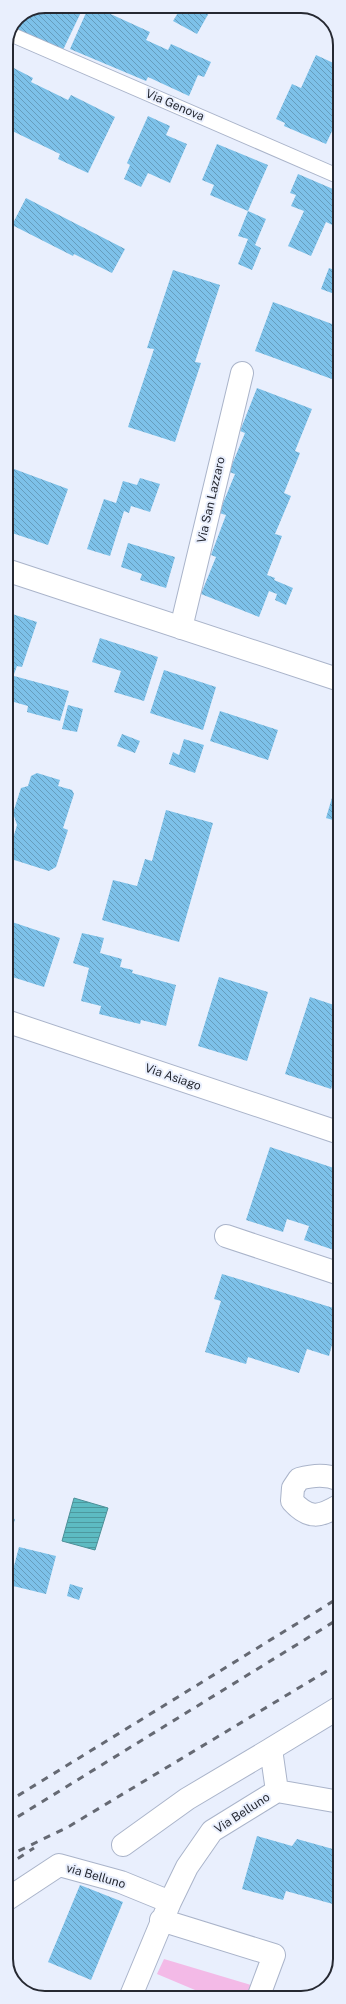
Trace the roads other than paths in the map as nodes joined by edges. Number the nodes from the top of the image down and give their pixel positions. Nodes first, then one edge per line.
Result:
1 (15, 36) edge
2 (333, 174) edge
3 (242, 373) dead end
4 (13, 572) edge
5 (181, 628) junction
6 (333, 678) edge
7 (13, 1023) edge
8 (333, 1131) edge
9 (226, 1236) dead end
10 (333, 1272) edge
11 (333, 1477) edge
12 (333, 1509) edge
13 (333, 1712) edge
14 (272, 1749) junction
15 (277, 1791) junction
16 (333, 1801) edge
17 (123, 1845) dead end
18 (13, 1895) edge
19 (166, 1911) junction
20 (133, 1991) edge
21 (261, 1991) edge

1 - 2 lane, Via Genova
3 - 5 street, Via San Lazzaro
4 - 5 street
5 - 6 street
7 - 8 street, Via Asiago
9 - 10 street
11 - 12 street
13 - 14 street
14 - 15 street, Via Belluno
14 - 17 street
15 - 16 street, Via Belluno
15 - 19 street, Via Belluno
18 - 19 street, via Belluno
19 - 20 street, Via Belluno
19 - 21 street

